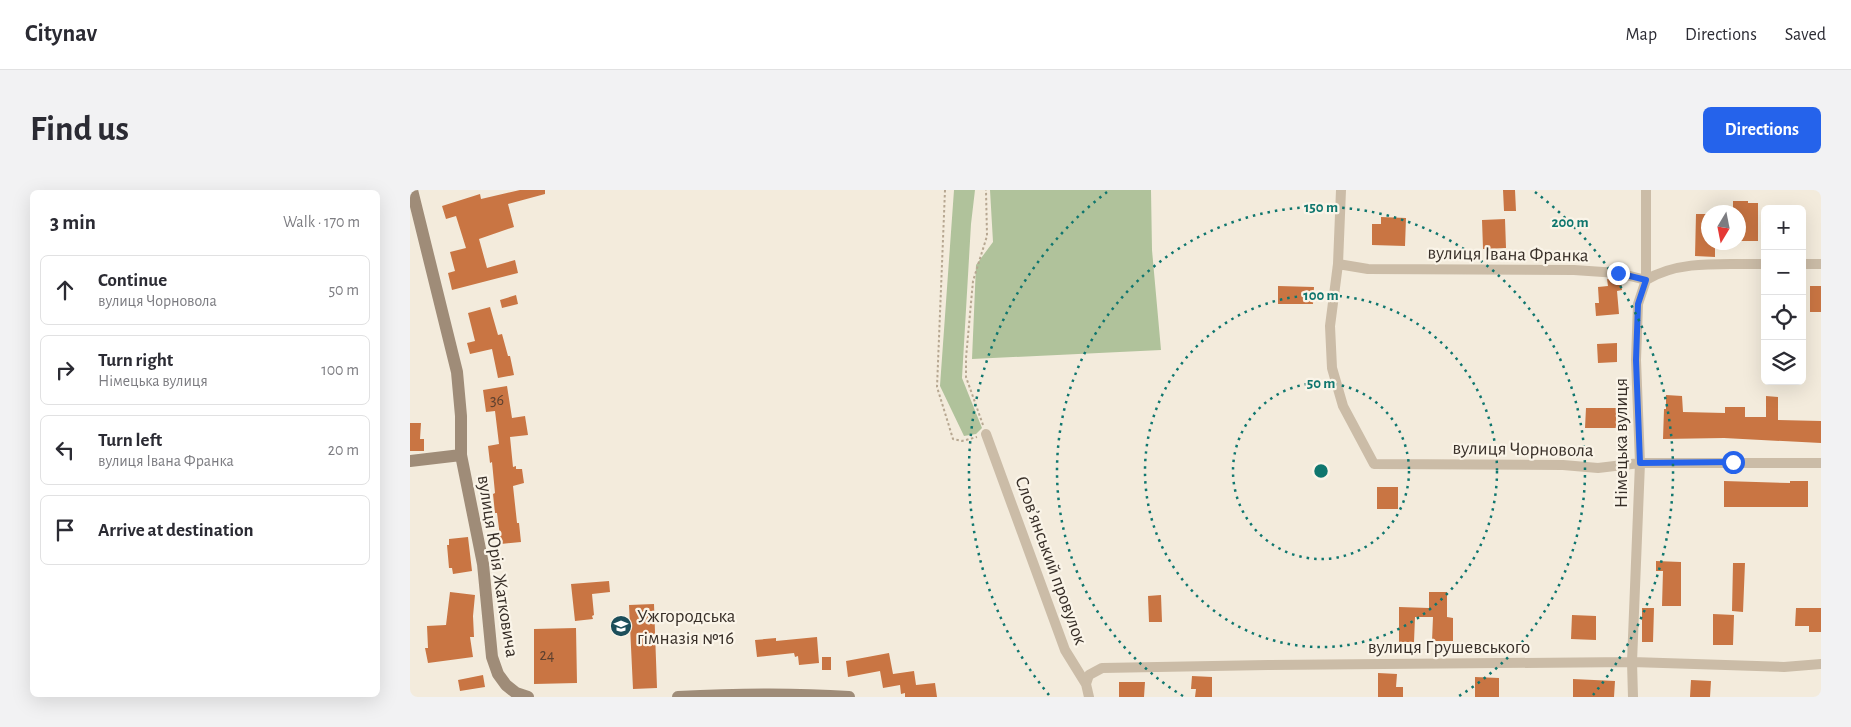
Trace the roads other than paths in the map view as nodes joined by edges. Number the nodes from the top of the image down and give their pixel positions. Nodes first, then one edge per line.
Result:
1 (412, 190) edge
2 (1341, 190) edge
3 (1646, 190) edge
4 (1338, 264) junction
5 (1761, 264) edge
6 (1806, 264) edge
7 (1821, 264) edge
8 (1646, 280) junction
9 (986, 434) road end
10 (461, 455) junction
11 (411, 461) edge
12 (1640, 463) junction
13 (1821, 463) edge
14 (1632, 662) junction
15 (1821, 664) edge
16 (1086, 684) junction
17 (528, 697) edge
18 (678, 697) edge
19 (848, 697) edge
20 (1089, 697) edge
21 (1633, 697) edge

1 - 10 street, вулиця Юрія Жатковича
2 - 4 street
3 - 8 street, Німецька вулиця
4 - 8 street, вулиця Івана Франка
4 - 12 street, вулиця Чорновола
5 - 8 street
6 - 7 street
8 - 12 street, Німецька вулиця
9 - 16 street, Словʼянський провулок
10 - 11 street, вулиця Юрія Жатковича
10 - 17 street, вулиця Юрія Жатковича
12 - 13 street, вулиця Чорновола
12 - 14 street, Німецька вулиця
14 - 15 street, вулиця Грушевського
14 - 16 street, вулиця Грушевського
14 - 21 street, Німецька вулиця
16 - 20 street, Словʼянський провулок
18 - 19 street

